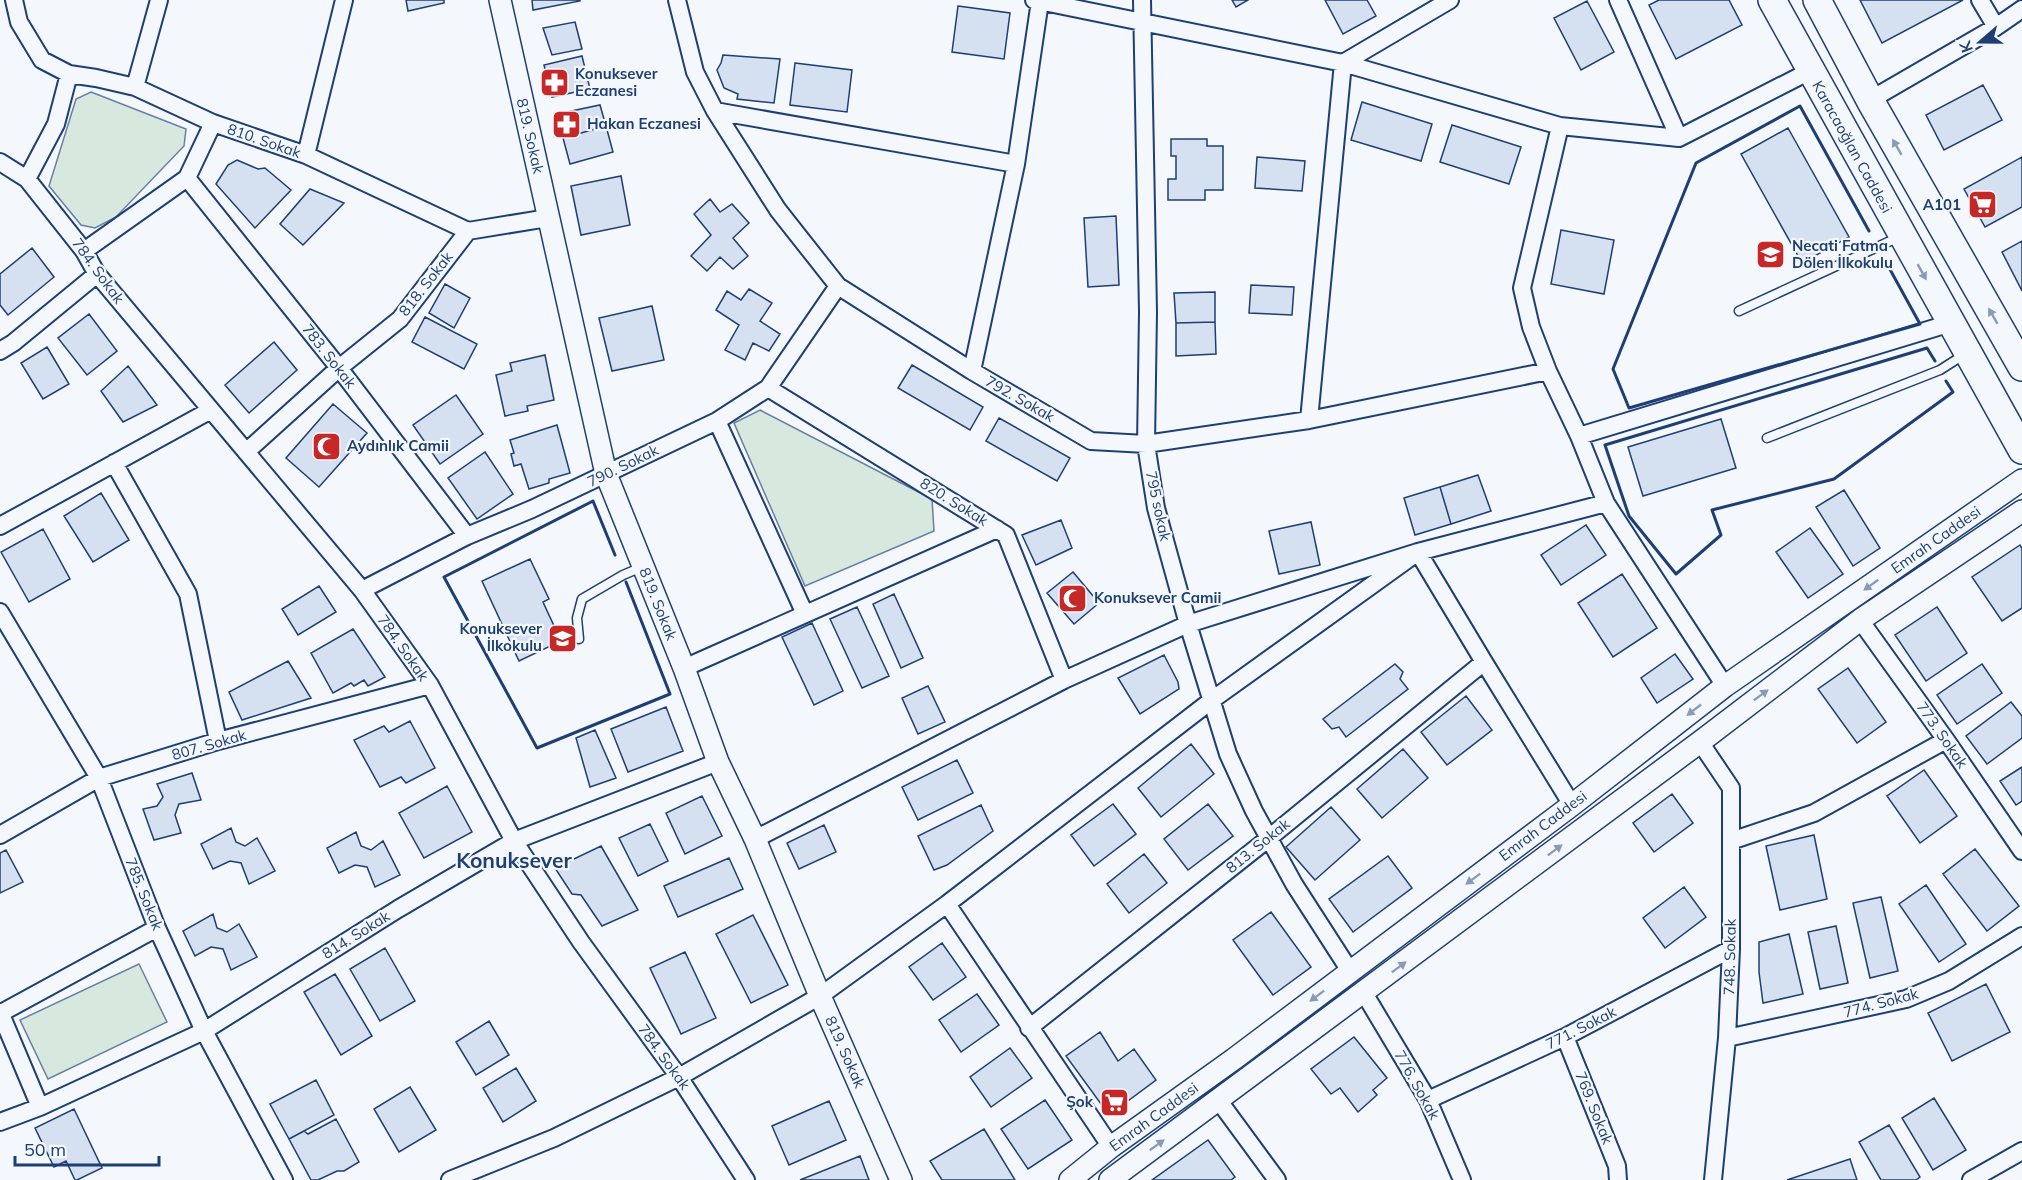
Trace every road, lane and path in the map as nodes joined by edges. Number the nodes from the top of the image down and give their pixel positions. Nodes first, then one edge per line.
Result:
1 (14, 0) edge
2 (159, 0) edge
3 (344, 0) edge
4 (500, 0) edge
5 (677, 0) edge
6 (1040, 0) edge
7 (1142, 0) edge
8 (1450, 0) edge
9 (1618, 0) edge
10 (1772, 0) edge
11 (1817, 0) edge
12 (1980, 0) edge
13 (2022, 9) edge
14 (1142, 23) junction
15 (1996, 27) junction
16 (1343, 63) junction
17 (1810, 71) junction
18 (69, 74) junction
19 (135, 87) junction
20 (1870, 100) junction
21 (715, 111) junction
22 (213, 123) junction
23 (1560, 126) junction
24 (1679, 138) junction
25 (306, 155) junction
26 (0, 162) edge
27 (1016, 164) junction
28 (187, 178) junction
29 (27, 179) junction
30 (548, 218) junction
31 (468, 231) junction
32 (1902, 236) junction
33 (84, 251) junction
34 (97, 274) junction
35 (838, 286) junction
36 (1739, 311) dead end
37 (1952, 323) junction
38 (0, 351) edge
39 (1968, 352) junction
40 (2022, 367) edge
41 (339, 368) junction
42 (1548, 371) junction
43 (972, 372) junction
44 (768, 388) junction
45 (211, 410) junction
46 (1309, 420) junction
47 (717, 421) junction
48 (1579, 436) junction
49 (1767, 438) dead end
50 (1146, 444) junction
51 (2022, 450) edge
52 (246, 452) junction
53 (114, 463) junction
54 (606, 474) junction
55 (2022, 480) edge
56 (1606, 503) junction
57 (2022, 511) edge
58 (0, 526) edge
59 (997, 529) junction
60 (467, 536) junction
61 (1418, 552) junction
62 (642, 567) junction
63 (362, 590) junction
64 (0, 612) edge
65 (805, 615) junction
66 (1860, 620) junction
67 (1188, 624) junction
68 (579, 639) dead end
69 (1484, 662) junction
70 (684, 668) junction
71 (1064, 680) junction
72 (430, 685) junction
73 (1725, 686) junction
74 (1212, 700) junction
75 (1946, 740) junction
76 (218, 741) junction
77 (1700, 742) junction
78 (718, 762) junction
79 (99, 778) junction
80 (1572, 805) junction
81 (0, 835) edge
82 (1269, 838) junction
83 (755, 839) junction
84 (514, 841) junction
85 (1731, 841) junction
86 (2022, 851) edge
87 (947, 904) junction
88 (157, 928) junction
89 (2022, 936) edge
90 (1731, 949) junction
91 (1350, 971) junction
92 (1364, 993) junction
93 (820, 996) junction
94 (0, 1012) edge
95 (1029, 1028) junction
96 (204, 1031) junction
97 (1565, 1037) junction
98 (1727, 1038) junction
99 (679, 1077) junction
100 (1428, 1100) junction
101 (1219, 1101) junction
102 (40, 1107) junction
103 (0, 1122) edge
104 (1111, 1147) junction
105 (2022, 1151) edge
106 (1980, 1178) edge
107 (284, 1180) edge
108 (450, 1180) edge
109 (746, 1180) edge
110 (901, 1180) edge
111 (1070, 1180) edge
112 (1110, 1180) edge
113 (1277, 1180) edge
114 (1462, 1180) edge
115 (1618, 1180) edge
116 (1713, 1180) edge

1 - 18 street, 810. Sokak
2 - 19 street
3 - 25 street
4 - 30 street, 819. Sokak
5 - 21 street, 792. Sokak
6 - 14 street
6 - 27 street
7 - 14 street, 795 sokak
8 - 16 street
9 - 24 street
10 - 17 main road, Karacaoğlan Caddesi
11 - 20 main road
12 - 15 street
13 - 15 street
14 - 16 street
14 - 50 street, 795 sokak
15 - 20 street
16 - 23 street
16 - 46 street
17 - 24 street
17 - 32 main road, Karacaoğlan Caddesi
18 - 19 street, 810. Sokak
18 - 29 street
19 - 22 street, 810. Sokak
40 -> 20 main road
21 - 27 street
21 - 35 street, 792. Sokak
22 - 25 street, 810. Sokak
22 - 28 street
23 - 24 street
23 - 42 street
25 - 31 street, 810. Sokak
26 - 29 street, 784. Sokak
27 - 43 street
28 - 33 street
28 - 41 street, 783. Sokak
29 - 33 street, 784. Sokak
30 - 31 street
30 - 54 street, 819. Sokak
31 - 41 street, 818. Sokak
32 - 36 lane
32 -> 37 main road, Karacaoğlan Caddesi
33 - 34 street, 784. Sokak
34 - 38 street
34 - 45 street, 784. Sokak
35 - 43 street, 792. Sokak
35 - 44 street, 790. Sokak
37 - 39 main road, Karacaoğlan Caddesi
37 - 48 street
39 - 49 lane
39 - 51 main road, Karacaoğlan Caddesi
41 - 52 street, 818. Sokak
41 - 60 street, 783. Sokak
42 - 46 street, 792. Sokak
42 - 48 street
43 - 50 street, 792. Sokak
44 - 47 street, 790. Sokak
44 - 59 street, 820. Sokak
45 - 52 street, 784. Sokak
45 - 53 street
46 - 50 street, 792. Sokak
47 - 54 street, 790. Sokak
47 - 65 street
48 - 56 street
50 - 67 street, 795 sokak
52 - 63 street, 784. Sokak
53 - 58 street
53 - 76 street
54 - 60 street, 790. Sokak
54 - 62 street, 819. Sokak
55 -> 73 street, Emrah Caddesi
56 - 61 street
56 - 73 street
57 - 66 street, Emrah Caddesi
59 - 65 street
59 - 71 street, 820. Sokak
60 - 63 street, 790. Sokak
61 - 67 street
61 - 69 street
61 - 74 street
62 - 68 lane
62 - 70 street, 819. Sokak
63 - 72 street, 784. Sokak
64 - 79 street, 785. Sokak
65 - 70 street
66 - 75 street, 773. Sokak
77 -> 66 street, Emrah Caddesi
67 - 71 street
67 - 74 street, 795 sokak
69 - 80 street
69 - 82 street, 813. Sokak
70 - 78 street, 819. Sokak
71 - 83 street
72 - 76 street, 807. Sokak
72 - 84 street, 784. Sokak
73 -> 80 street, Emrah Caddesi
74 - 82 street, 795 sokak
74 - 87 street
75 - 85 street
75 - 86 street, 773. Sokak
76 - 79 street, 807. Sokak
77 - 85 street, 748. Sokak
92 -> 77 street, Emrah Caddesi
78 - 83 street, 819. Sokak
78 - 84 street, 814. Sokak
79 - 81 street, 807. Sokak
79 - 88 street, 785. Sokak
80 -> 91 street, Emrah Caddesi
82 - 91 street, 795 sokak
82 - 95 street, 813. Sokak
83 - 93 street, 819. Sokak
84 - 96 street, 814. Sokak
84 - 99 street, 784. Sokak
85 - 90 street, 748. Sokak
87 - 93 street
87 - 95 street
88 - 94 street
88 - 96 street, 785. Sokak
89 - 98 street, 774. Sokak
90 - 97 street, 771. Sokak
90 - 98 street, 748. Sokak
91 -> 104 street, Emrah Caddesi
92 - 100 street, 776. Sokak
92 - 101 street, Emrah Caddesi
93 - 99 street
93 - 110 street, 819. Sokak
94 - 102 street
95 - 104 street
96 - 102 street, 814. Sokak
96 - 107 street, 785. Sokak
97 - 100 street, 771. Sokak
97 - 115 street, 769. Sokak
98 - 116 street, 748. Sokak
99 - 108 street
99 - 109 street, 784. Sokak
100 - 114 street, 776. Sokak
112 -> 101 street, Emrah Caddesi
101 - 113 street
102 - 103 street, 814. Sokak
104 - 111 street, Emrah Caddesi
105 - 106 street

